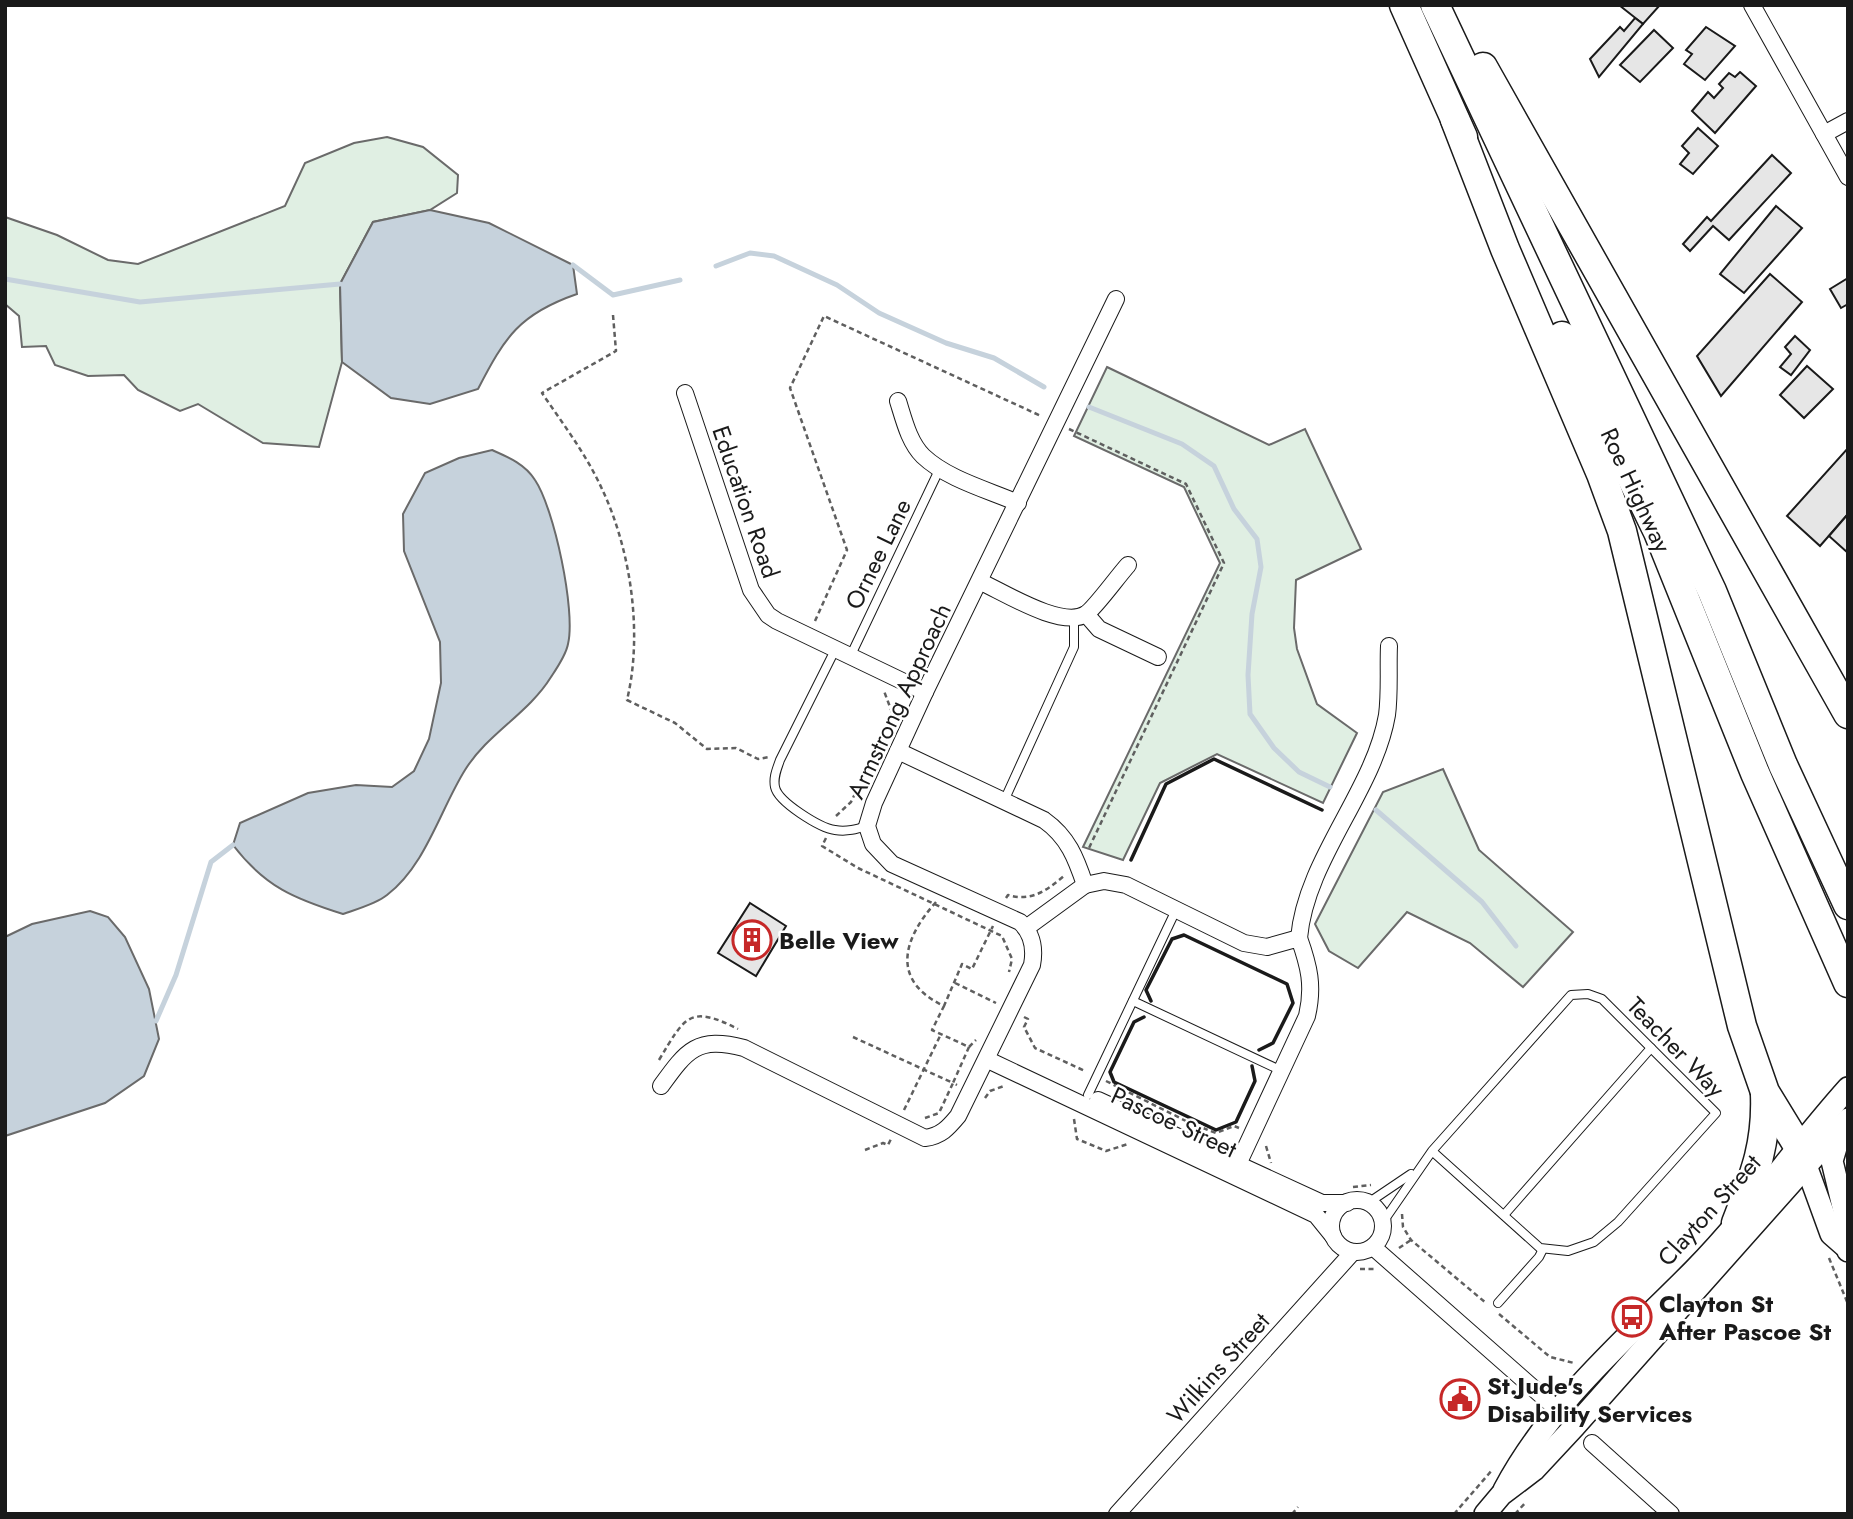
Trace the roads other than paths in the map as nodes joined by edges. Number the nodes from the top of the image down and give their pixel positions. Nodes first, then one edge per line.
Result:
1 (1404, 5) edge
2 (1435, 5) edge
3 (1444, 5) edge
4 (1752, 5) edge
5 (1455, 120) junction
6 (1848, 121) edge
7 (1824, 134) junction
8 (1848, 177) edge
9 (1116, 299) dead end
10 (685, 393) dead end
11 (898, 401) dead end
12 (940, 468) junction
13 (1018, 503) junction
14 (1128, 565) dead end
15 (981, 582) junction
16 (1080, 617) junction
17 (1389, 646) dead end
18 (842, 653) junction
19 (1158, 657) dead end
20 (926, 692) junction
21 (1848, 714) edge
22 (898, 751) junction
23 (1004, 801) junction
24 (867, 825) junction
25 (1085, 885) junction
26 (1848, 905) edge
27 (1176, 910) junction
28 (1026, 928) junction
29 (1299, 938) junction
30 (1848, 983) edge
31 (1133, 1002) junction
32 (1651, 1048) junction
33 (990, 1055) junction
34 (1282, 1071) junction
35 (661, 1086) dead end
36 (1848, 1088) edge
37 (1765, 1092) junction
38 (1088, 1095) junction
39 (1846, 1121) edge
40 (1432, 1151) junction
41 (1802, 1156) junction
42 (1236, 1170) junction
43 (1414, 1172) junction
44 (1344, 1195) junction
45 (1368, 1203) junction
46 (1504, 1215) junction
47 (1383, 1222) junction
48 (1735, 1223) junction
49 (1333, 1236) junction
50 (1375, 1244) junction
51 (1543, 1249) junction
52 (1847, 1250) edge
53 (1353, 1252) junction
54 (1497, 1308) road end
55 (1564, 1404) junction
56 (1575, 1426) junction
57 (1592, 1443) dead end
58 (1501, 1495) junction
59 (1117, 1514) edge
60 (1485, 1514) edge
61 (1671, 1514) edge

1 - 5 highway, Roe Highway
2 - 26 highway, Roe Highway
3 - 21 highway
4 - 7 street
5 - 30 highway, Roe Highway
5 - 37 highway
6 - 7 street
7 - 8 street
9 - 13 street, Armstrong Approach
10 - 18 street, Education Road
11 - 12 street
12 - 13 street
12 - 18 lane, Ornee Lane
13 - 15 street, Armstrong Approach
14 - 16 street
15 - 16 street
15 - 20 street, Armstrong Approach
16 - 19 street
16 - 23 lane
17 - 29 street
18 - 20 street, Education Road
18 - 24 lane, Ornee Lane
20 - 22 street, Armstrong Approach
22 - 23 street
22 - 24 street, Armstrong Approach
23 - 25 street
24 - 28 street, Armstrong Approach
25 - 27 street
25 - 28 street
27 - 29 street
27 - 31 lane
28 - 33 street
29 - 34 street
31 - 34 lane
31 - 38 lane
32 - 40 lane, Teacher Way
32 - 46 lane
32 - 51 lane, Teacher Way
33 - 35 street
33 - 38 street, Pascoe Street
33 - 42 street, Pascoe Street
34 - 42 street
36 - 41 main road, Clayton Street
37 - 41 highway
37 - 48 highway
38 - 42 street, Pascoe Street
39 - 41 main road, Clayton Street
39 - 52 main road
40 - 43 lane, Teacher Way
40 - 46 lane
41 - 48 main road, Clayton Street
41 - 52 main road
41 - 56 main road, Clayton Street
42 - 44 street, Pascoe Street
42 - 49 street, Pascoe Street
43 - 45 lane
43 - 47 lane, Teacher Way
44 - 45 street
44 - 49 street
45 - 47 street
46 - 51 lane
47 - 50 street
48 - 55 main road, Clayton Street
49 - 53 street
50 - 53 street
50 - 55 street
51 - 54 lane
53 - 59 street, Wilkins Street
55 - 56 street
55 - 58 main road, Clayton Street
56 - 58 main road, Clayton Street
57 - 61 street
58 - 60 main road, Clayton Street

